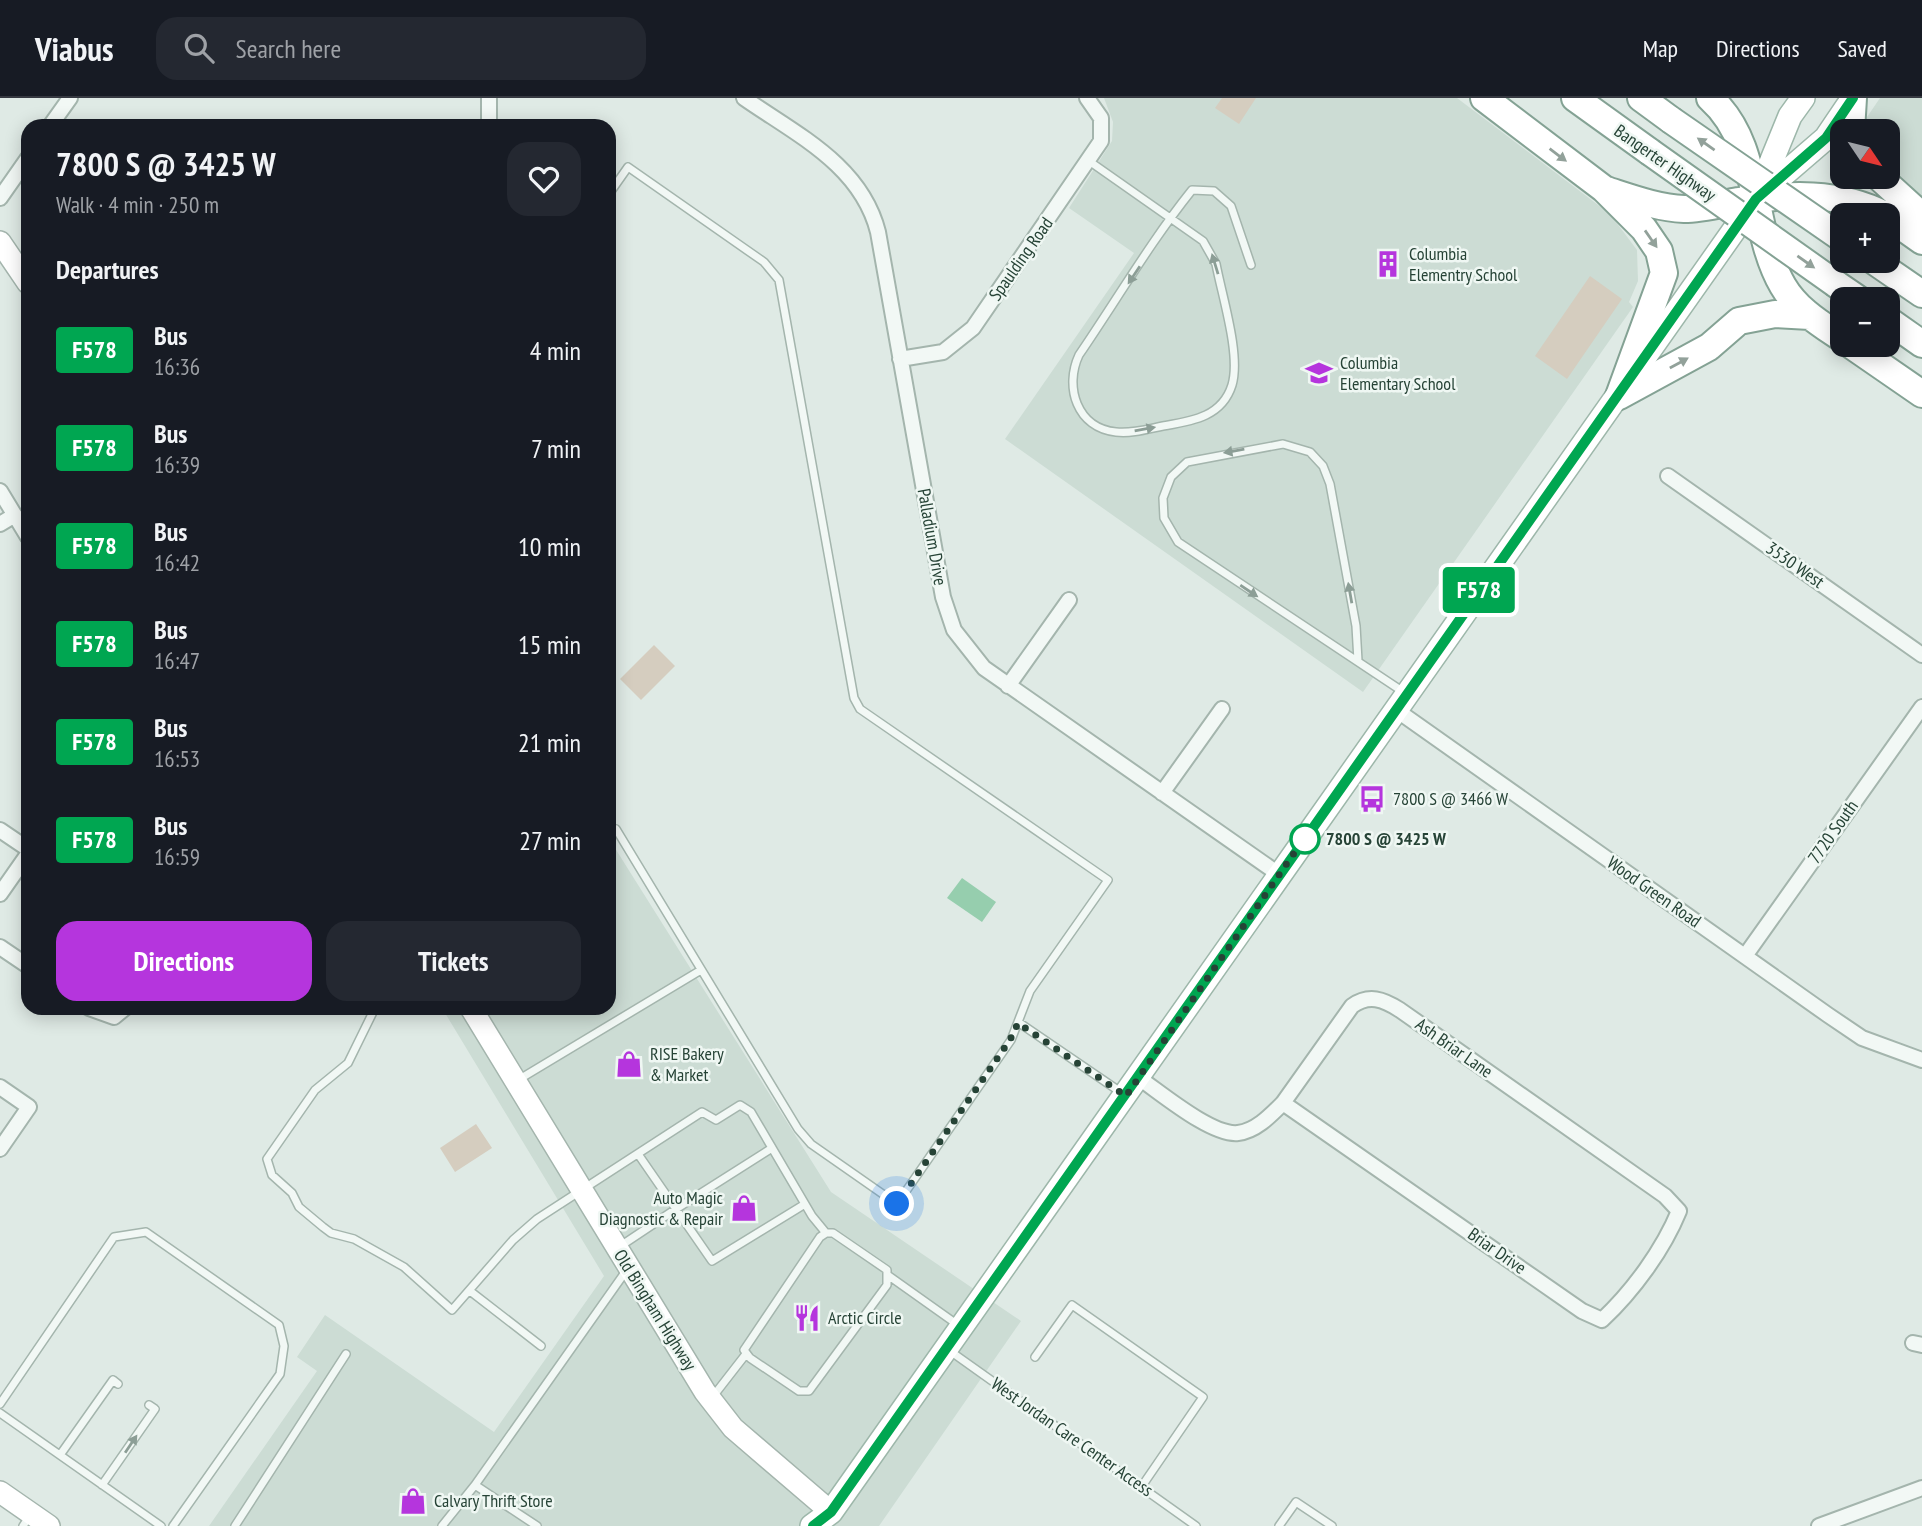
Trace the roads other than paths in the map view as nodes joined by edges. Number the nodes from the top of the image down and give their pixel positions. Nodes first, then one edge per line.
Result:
1 (70, 98) edge
2 (489, 98) edge
3 (744, 98) edge
4 (1087, 98) edge
5 (1484, 98) edge
6 (1575, 98) edge
7 (1641, 98) edge
8 (1710, 98) edge
9 (1803, 98) edge
10 (1853, 98) edge
11 (55, 119) edge
12 (489, 119) edge
13 (1852, 119) edge
14 (1089, 161) junction
15 (21, 168) edge
16 (616, 184) edge
17 (1605, 189) junction
18 (1892, 189) edge
19 (0, 198) edge
20 (1756, 199) junction
21 (1859, 203) edge
22 (1922, 216) edge
23 (1171, 219) junction
24 (1900, 225) edge
25 (1830, 230) edge
26 (1922, 241) edge
27 (0, 242) edge
28 (1251, 265) dead end
29 (21, 273) edge
30 (1891, 273) edge
31 (1840, 287) edge
32 (1922, 294) edge
33 (1810, 316) junction
34 (1900, 328) edge
35 (1830, 330) edge
36 (1922, 344) edge
37 (1868, 357) edge
38 (900, 359) junction
39 (1922, 394) edge
40 (1619, 396) junction
41 (1668, 476) dead end
42 (0, 491) edge
43 (15, 515) junction
44 (0, 524) edge
45 (21, 525) edge
46 (1069, 600) dead end
47 (1922, 654) edge
48 (1358, 661) junction
49 (1008, 686) junction
50 (1400, 701) junction
51 (1922, 707) edge
52 (1222, 709) dead end
53 (1162, 793) junction
54 (0, 830) edge
55 (616, 830) edge
56 (21, 846) edge
57 (21, 862) edge
58 (1280, 875) junction
59 (0, 894) edge
60 (0, 947) edge
61 (1745, 956) junction
62 (21, 961) edge
63 (701, 970) junction
64 (372, 1015) edge
65 (475, 1015) edge
66 (1018, 1023) junction
67 (1922, 1060) edge
68 (514, 1082) junction
69 (0, 1087) edge
70 (1133, 1087) junction
71 (1283, 1102) junction
72 (772, 1148) junction
73 (0, 1149) edge
74 (638, 1154) junction
75 (582, 1192) junction
76 (805, 1205) junction
77 (677, 1209) junction
78 (1679, 1211) joint
79 (827, 1233) junction
80 (617, 1248) junction
81 (629, 1267) junction
82 (889, 1276) junction
83 (470, 1291) junction
84 (962, 1328) junction
85 (541, 1346) dead end
86 (947, 1349) junction
87 (346, 1354) dead end
88 (746, 1354) junction
89 (1035, 1357) dead end
90 (118, 1384) dead end
91 (711, 1399) junction
92 (0, 1404) edge
93 (149, 1405) dead end
94 (0, 1413) edge
95 (60, 1455) junction
96 (102, 1485) junction
97 (475, 1485) junction
98 (1142, 1486) junction
99 (1922, 1488) edge
100 (0, 1492) edge
101 (824, 1521) edge
102 (35, 1522) edge
103 (1824, 1525) edge
104 (161, 1526) edge
105 (173, 1526) edge
106 (235, 1526) edge
107 (442, 1526) edge
108 (537, 1526) edge
109 (1196, 1526) edge
110 (1279, 1526) edge
111 (1332, 1526) edge

1 - 11 street
2 - 12 street
3 - 38 street, Palladium Drive
4 - 14 street, Spaulding Road
5 -> 17 highway
6 -> 31 highway, Bangerter Highway, bridge
25 -> 7 highway, bridge
8 - 20 highway
9 - 20 main road
10 - 13 highway
10 - 20 main road
14 - 23 lane
14 - 38 street, Spaulding Road
15 - 19 street
16 - 66 lane
17 - 20 highway
17 -> 40 highway
18 - 22 highway
20 - 21 highway
20 - 33 highway
20 - 40 main road
23 -> 23 lane
23 - 28 lane
24 - 26 highway
27 - 29 street
30 - 32 highway
33 - 35 highway
40 -> 33 highway
34 - 36 highway
37 - 39 highway
38 - 49 street, Palladium Drive
40 - 50 main road
41 - 47 street, 3530 West
42 - 43 street
43 - 44 street
43 - 45 street
46 - 49 street
48 -> 48 lane
48 - 50 lane
49 - 53 street, Palladium Drive
50 - 58 main road
50 - 61 street, Wood Green Road
51 - 61 street, 7720 South
52 - 53 street
53 - 58 street, Palladium Drive
54 - 56 street
55 - 63 lane
57 - 59 street
58 - 70 main road
60 - 62 street
61 - 67 street, Wood Green Road
63 - 66 lane
63 - 68 lane
64 - 83 lane
65 - 68 street, Old Bingham Highway
66 - 70 lane
68 - 75 street, Old Bingham Highway
69 - 73 street
70 - 71 street, Ash Briar Lane
70 - 84 main road
71 - 78 street, Ash Briar Lane
71 - 78 street, Briar Drive
72 - 74 lane
72 - 76 lane
72 - 77 lane
74 - 75 lane
74 - 77 lane
75 - 80 street, Old Bingham Highway
75 - 83 lane
76 - 77 lane
76 - 79 lane
77 - 80 lane
79 - 82 lane
79 - 88 lane
80 - 81 street, Old Bingham Highway
81 - 91 street, Old Bingham Highway
81 - 97 lane
82 - 84 lane
82 - 88 lane
83 - 85 lane
84 - 86 main road
86 - 98 lane, West Jordan Care Center Access
86 - 101 main road
87 - 106 lane
88 - 91 lane
89 - 98 lane
90 - 95 lane
91 - 101 street, Old Bingham Highway
92 - 105 lane
96 -> 93 lane
94 - 95 lane
95 - 96 lane
96 - 104 lane
97 - 107 lane
97 - 108 lane
98 - 109 lane, West Jordan Care Center Access
99 - 103 street
100 - 102 street
110 - 111 lane

